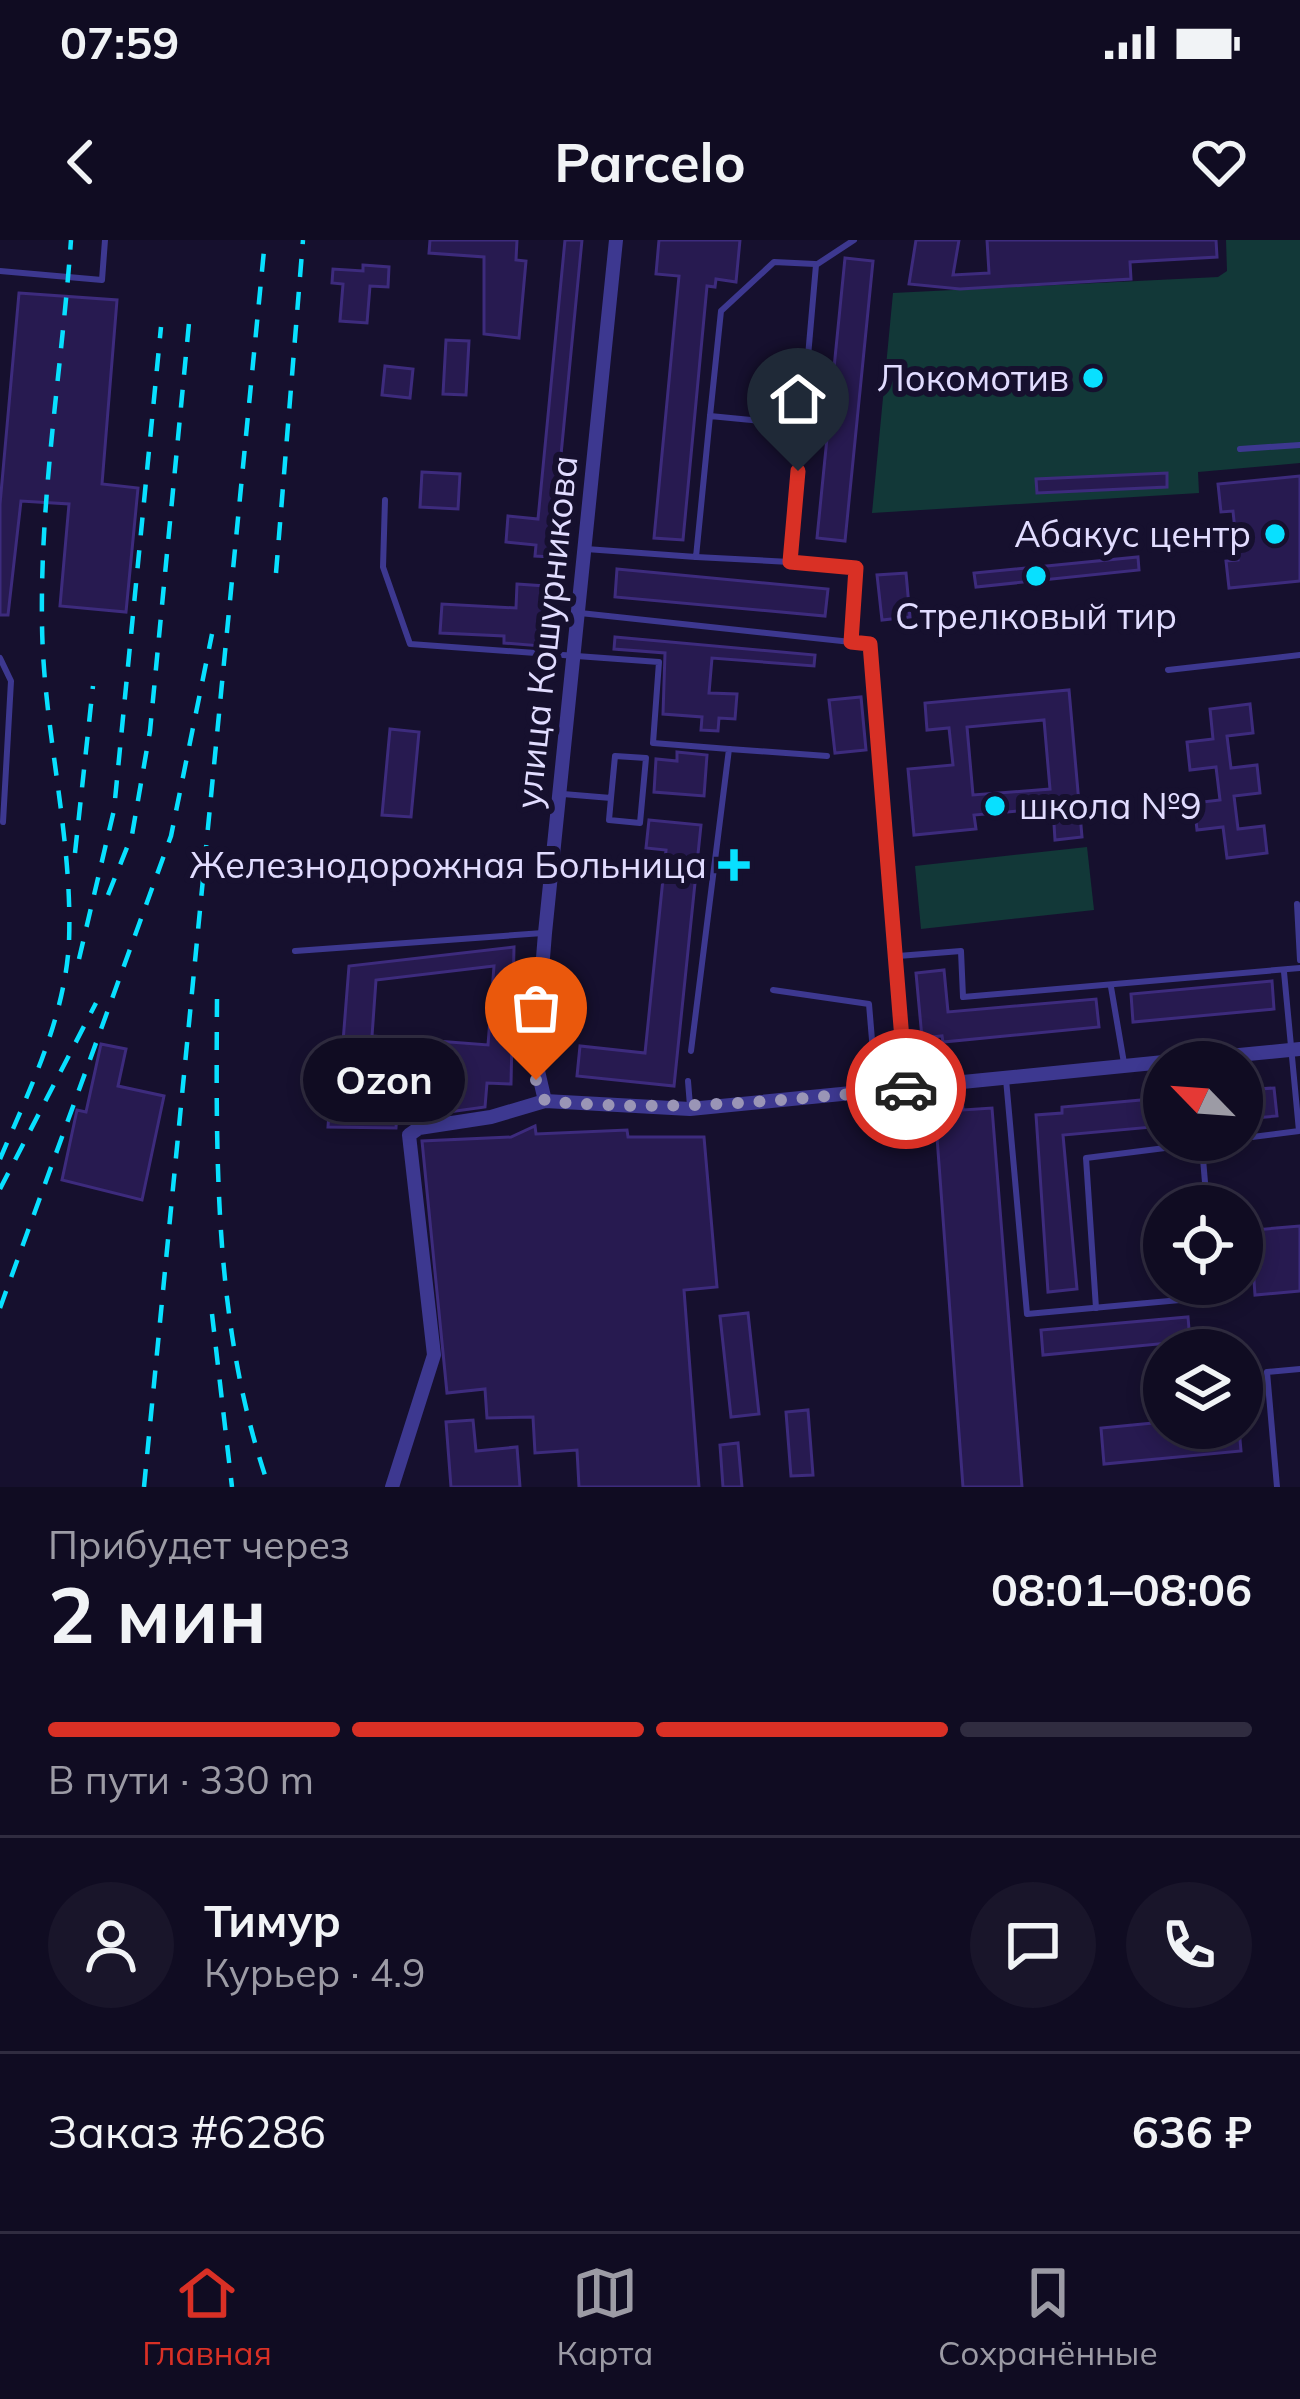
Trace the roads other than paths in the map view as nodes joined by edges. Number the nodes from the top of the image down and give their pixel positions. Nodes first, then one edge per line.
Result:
1 (105, 240) edge
2 (616, 240) edge
3 (854, 240) edge
4 (816, 265) junction
5 (0, 271) edge
6 (710, 416) junction
7 (802, 425) junction
8 (1300, 445) edge
9 (1240, 449) dead end
10 (386, 500) dead end
11 (586, 549) junction
12 (696, 557) junction
13 (790, 562) junction
14 (580, 613) junction
15 (851, 642) junction
16 (1300, 656) edge
17 (575, 657) junction
18 (0, 658) edge
19 (1168, 670) dead end
20 (729, 749) junction
21 (827, 756) dead end
22 (559, 794) junction
23 (611, 798) junction
24 (3, 822) edge
25 (1297, 904) dead end
26 (545, 933) junction
27 (295, 951) dead end
28 (897, 956) junction
29 (1300, 964) edge
30 (1284, 972) junction
31 (1111, 986) junction
32 (773, 990) dead end
33 (1295, 1049) edge
34 (691, 1051) dead end
35 (1263, 1052) edge
36 (1143, 1064) edge
37 (1124, 1066) junction
38 (1006, 1078) junction
39 (688, 1081) dead end
40 (908, 1088) junction
41 (876, 1091) junction
42 (545, 1101) junction
43 (690, 1109) junction
44 (1299, 1131) edge
45 (1263, 1137) edge
46 (1143, 1153) edge
47 (1143, 1304) edge
48 (1096, 1308) junction
49 (1300, 1369) edge
50 (392, 1487) edge
51 (1277, 1487) edge

1 - 5 lane
2 - 11 street, улица Кошурникова
3 - 4 lane
4 - 6 lane
4 - 7 lane
6 - 7 lane
6 - 12 lane
7 - 13 lane
8 - 9 lane
10 - 17 lane
11 - 12 lane
11 - 14 street, улица Кошурникова
12 - 13 lane
13 - 15 lane
14 - 15 lane
14 - 17 street, улица Кошурникова
15 - 28 lane
16 - 19 lane
17 - 20 lane
17 - 22 street, улица Кошурникова
18 - 24 lane
20 - 21 lane
20 - 34 lane
22 - 23 lane
22 - 26 street, улица Кошурникова
23 - 23 lane
25 - 29 lane
26 - 27 lane
26 - 42 street, улица Кошурникова
28 - 31 lane
28 - 40 lane
29 - 30 lane
30 - 31 lane
30 - 33 lane
31 - 37 lane
32 - 41 lane
33 - 35 street
33 - 44 lane
36 - 37 street
37 - 38 street
38 - 40 street
38 - 48 lane
39 - 43 lane
40 - 41 street
41 - 43 street
42 - 43 street
42 - 50 street
44 - 45 lane
46 - 48 lane
47 - 48 lane
49 - 51 lane

